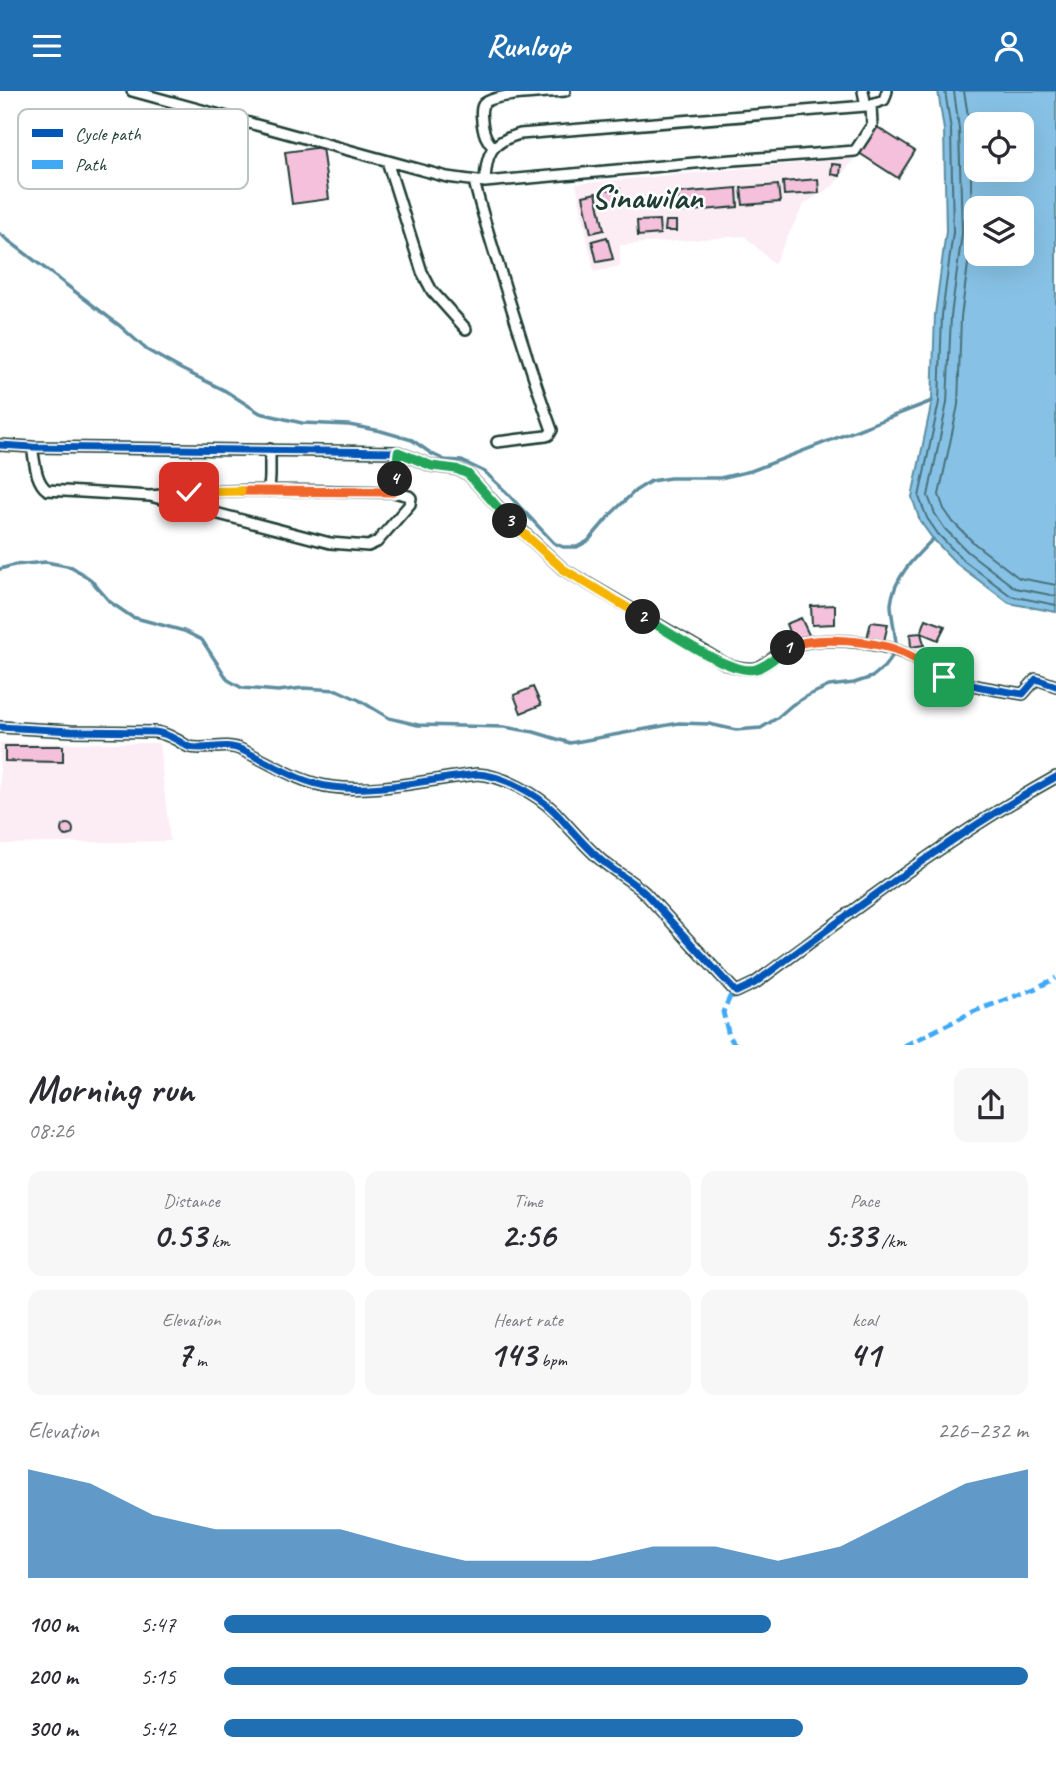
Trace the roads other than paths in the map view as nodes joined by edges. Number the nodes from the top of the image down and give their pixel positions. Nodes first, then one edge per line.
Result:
1 (132, 91) edge
2 (565, 91) edge
3 (863, 91) edge
4 (887, 91) edge
5 (868, 106) junction
6 (198, 109) edge
7 (248, 123) edge
8 (493, 147) junction
9 (387, 161) junction
10 (474, 181) junction
11 (485, 182) junction
12 (466, 329) dead end
13 (497, 442) dead end
14 (0, 445) edge
15 (32, 447) junction
16 (270, 449) junction
17 (398, 452) junction
18 (269, 491) junction
19 (393, 492) junction
20 (150, 496) junction
21 (1056, 686) edge
22 (0, 727) edge
23 (1056, 777) edge

1 - 6 street
2 - 8 street
3 - 5 street
4 - 5 street
5 - 8 street
5 - 11 street
7 - 9 street
8 - 11 street
9 - 10 street
9 - 12 street
10 - 11 street
10 - 13 street
14 - 15 street
15 - 16 street
15 - 20 street
16 - 17 street
16 - 18 street
17 - 19 street
17 - 21 street
18 - 19 street
18 - 20 street
19 - 20 street
22 - 23 street

